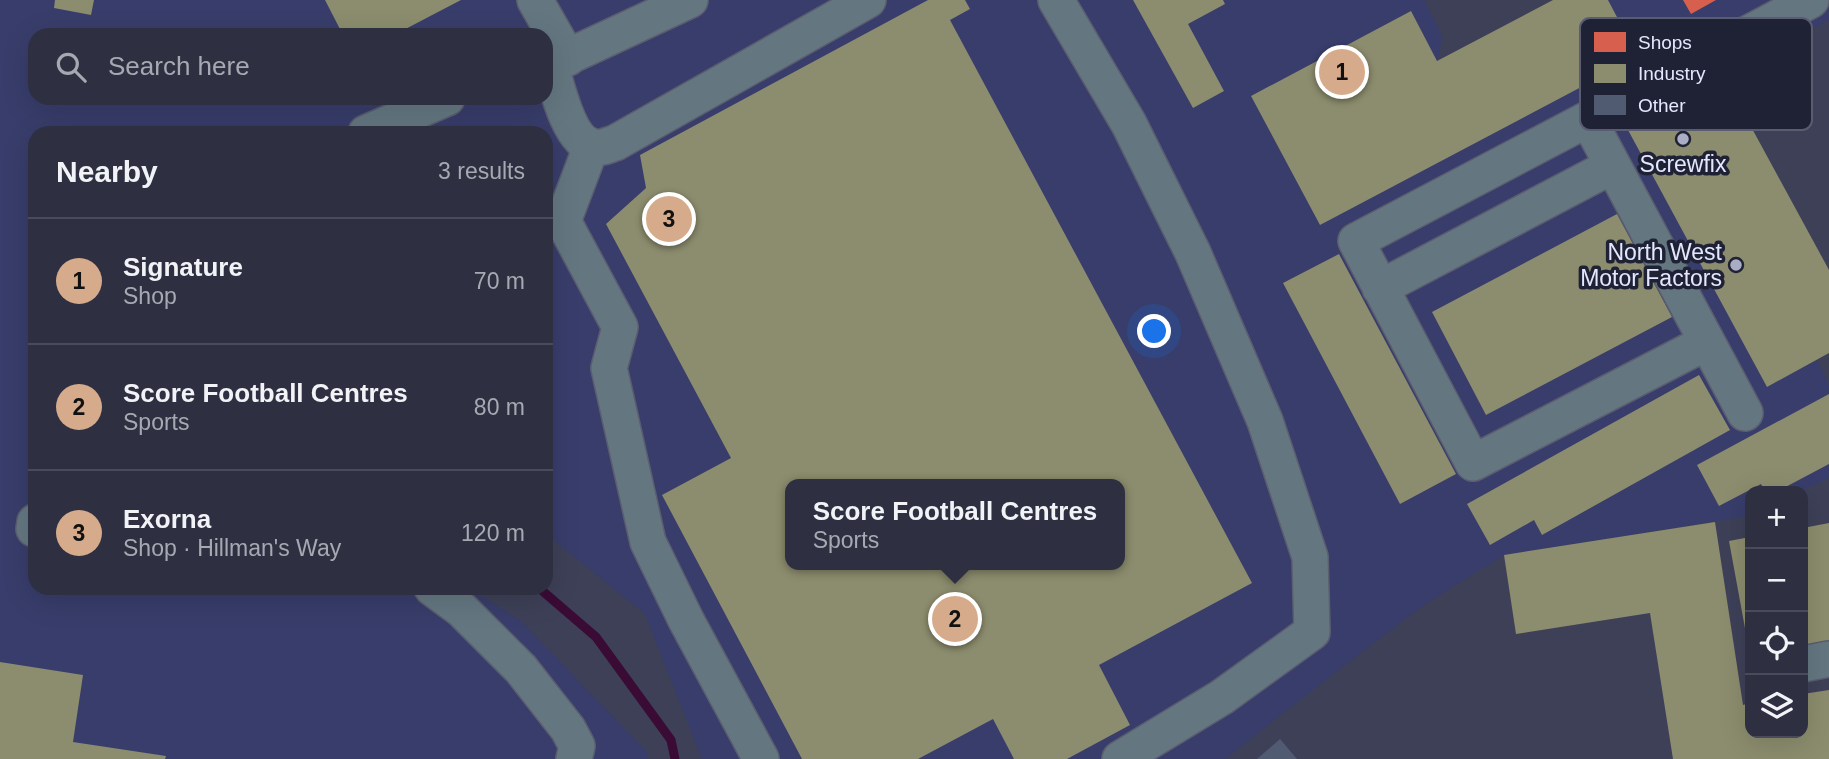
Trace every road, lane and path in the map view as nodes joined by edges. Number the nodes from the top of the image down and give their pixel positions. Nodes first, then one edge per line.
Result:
1 (535, 0) edge
2 (690, 0) edge
3 (868, 0) edge
4 (1056, 0) edge
5 (1811, 0) edge
6 (1777, 18) edge
7 (544, 28) edge
8 (555, 64) edge
9 (431, 105) edge
10 (1580, 123) edge
11 (382, 126) edge
12 (1594, 130) edge
13 (591, 147) junction
14 (1612, 166) junction
15 (1380, 288) junction
16 (1707, 342) junction
17 (1745, 413) dead end
18 (442, 595) edge
19 (1829, 659) edge
20 (1808, 663) edge
21 (574, 759) edge
22 (761, 759) edge
23 (1120, 759) edge

1 - 7 street
2 - 8 street
3 - 13 street
4 - 23 street
5 - 6 street
8 - 13 street
9 - 11 street
10 - 15 street
12 - 14 street
13 - 22 street
14 - 15 street
14 - 16 street
15 - 16 street
16 - 17 street
18 - 21 street
19 - 20 street

